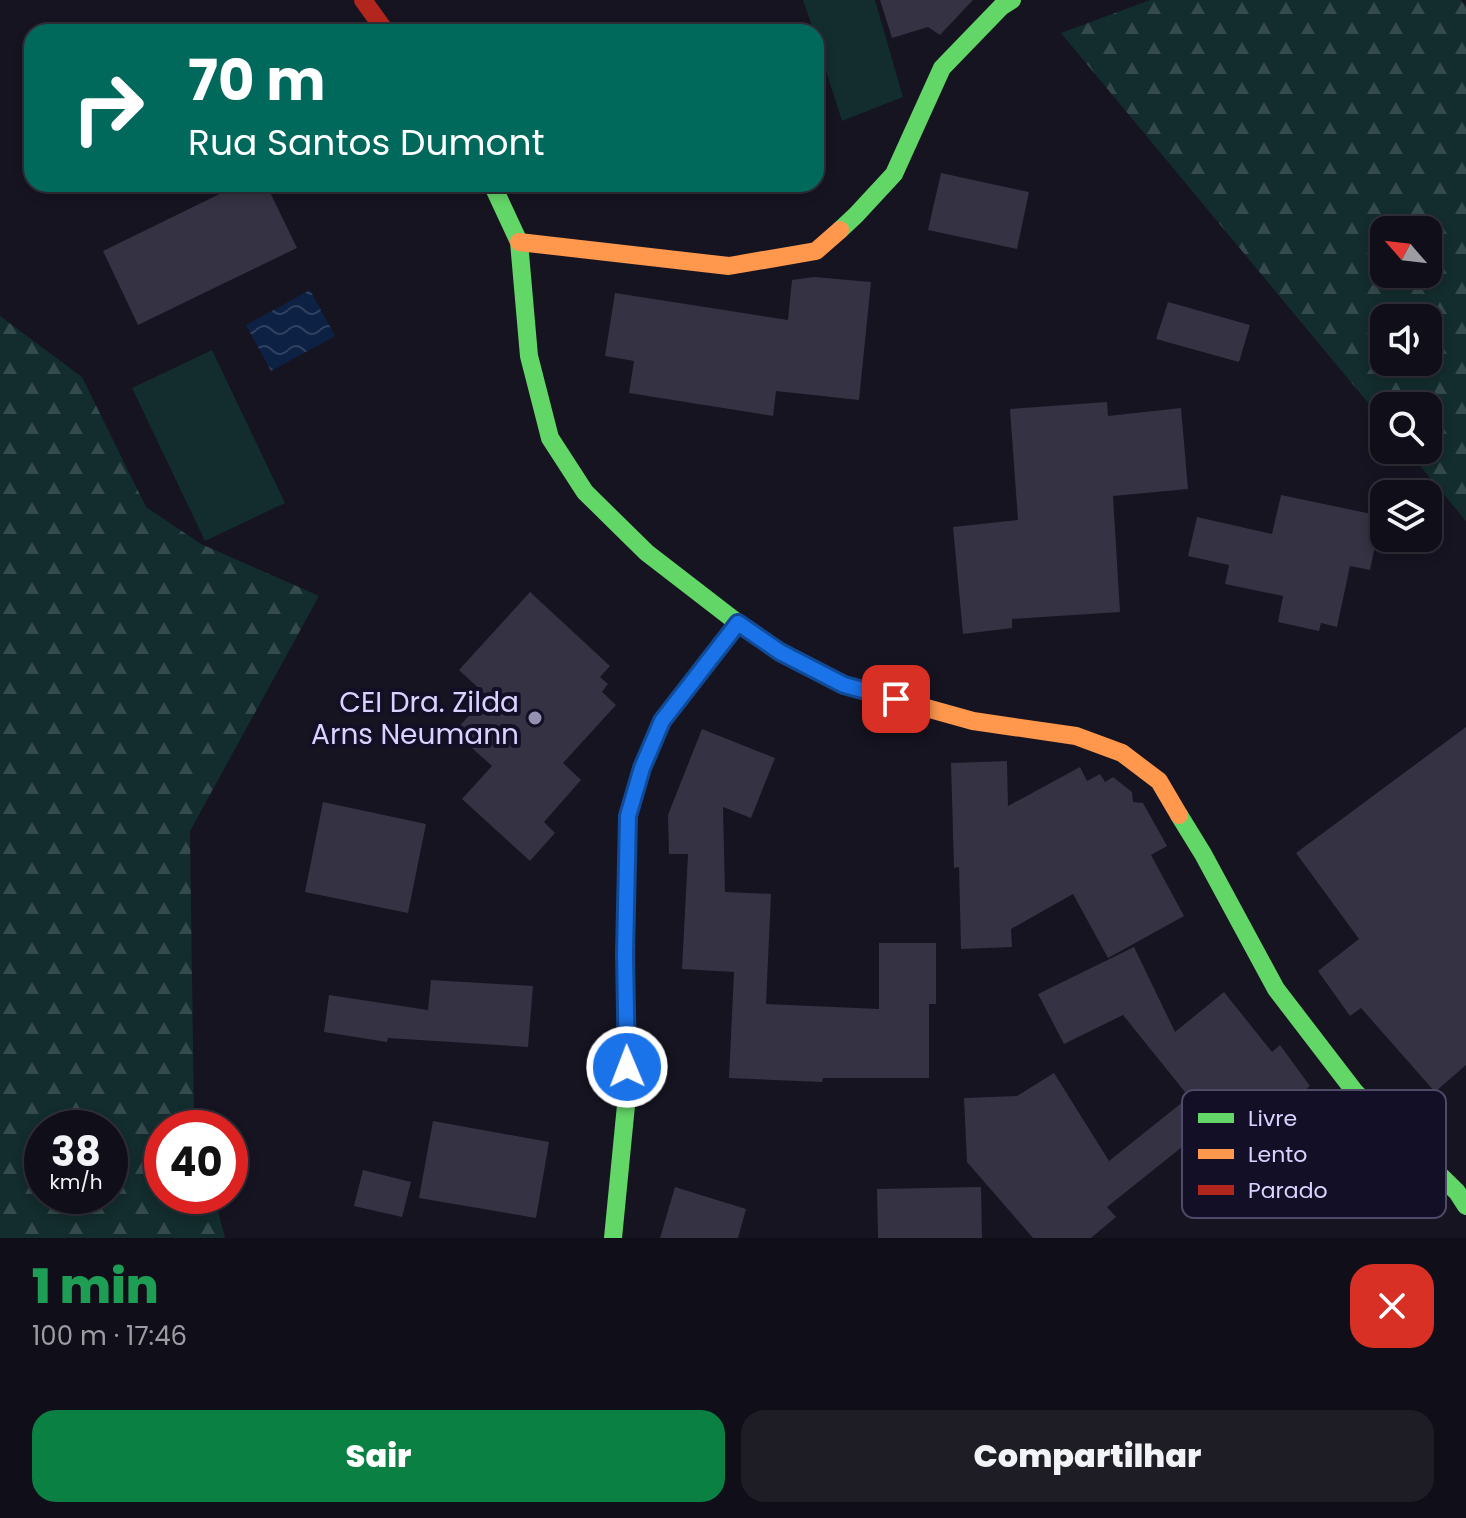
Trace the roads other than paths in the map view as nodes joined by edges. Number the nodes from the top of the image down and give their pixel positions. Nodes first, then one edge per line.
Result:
1 (363, 0) edge
2 (1012, 0) edge
3 (380, 24) edge
4 (496, 192) edge
5 (519, 242) junction
6 (738, 623) junction
7 (1353, 1090) edge
8 (1446, 1181) edge
9 (1466, 1206) edge
10 (613, 1238) edge

1 - 3 main road
2 - 5 main road
4 - 5 main road
5 - 6 main road
6 - 7 main road
6 - 10 main road
8 - 9 main road

